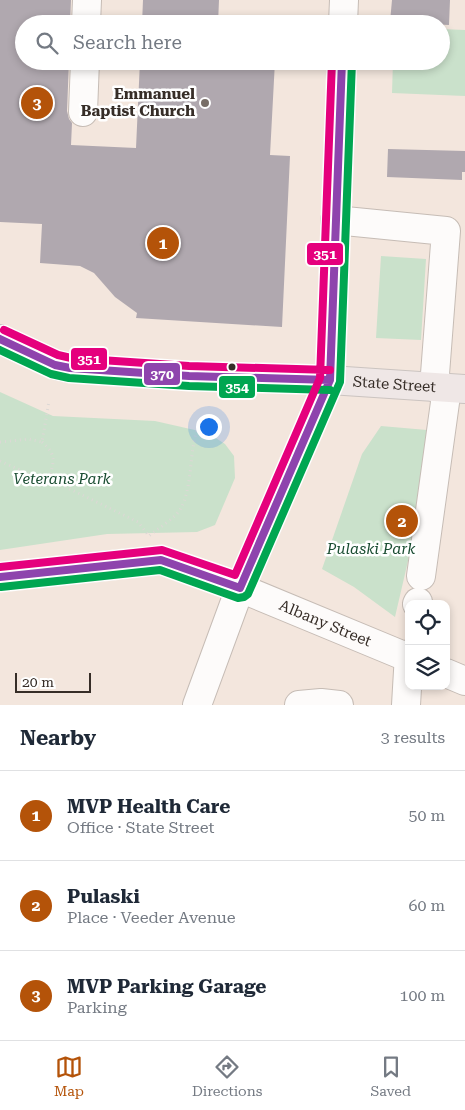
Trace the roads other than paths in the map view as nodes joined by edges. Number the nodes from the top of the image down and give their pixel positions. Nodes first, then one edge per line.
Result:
1 (87, 0) edge
2 (344, 0) edge
3 (86, 15) edge
4 (343, 15) edge
5 (85, 70) edge
6 (342, 70) edge
7 (84, 112) dead end
8 (335, 220) junction
9 (0, 338) edge
10 (330, 380) junction
11 (449, 388) edge
12 (0, 577) edge
13 (240, 588) junction
14 (419, 594) edge
15 (405, 655) edge
16 (450, 675) edge
17 (465, 681) edge
18 (407, 690) edge
19 (197, 705) edge
20 (299, 705) edge
21 (339, 705) edge
22 (406, 705) edge

1 - 3 street
2 - 4 street
5 - 7 street
6 - 8 street
8 - 10 street
8 - 11 street
9 - 10 main road, State Street
10 - 11 main road, State Street
10 - 13 street
11 - 14 street
12 - 13 street
13 - 15 street, Albany Street
13 - 19 street
16 - 17 street
18 - 22 street
20 - 21 street

